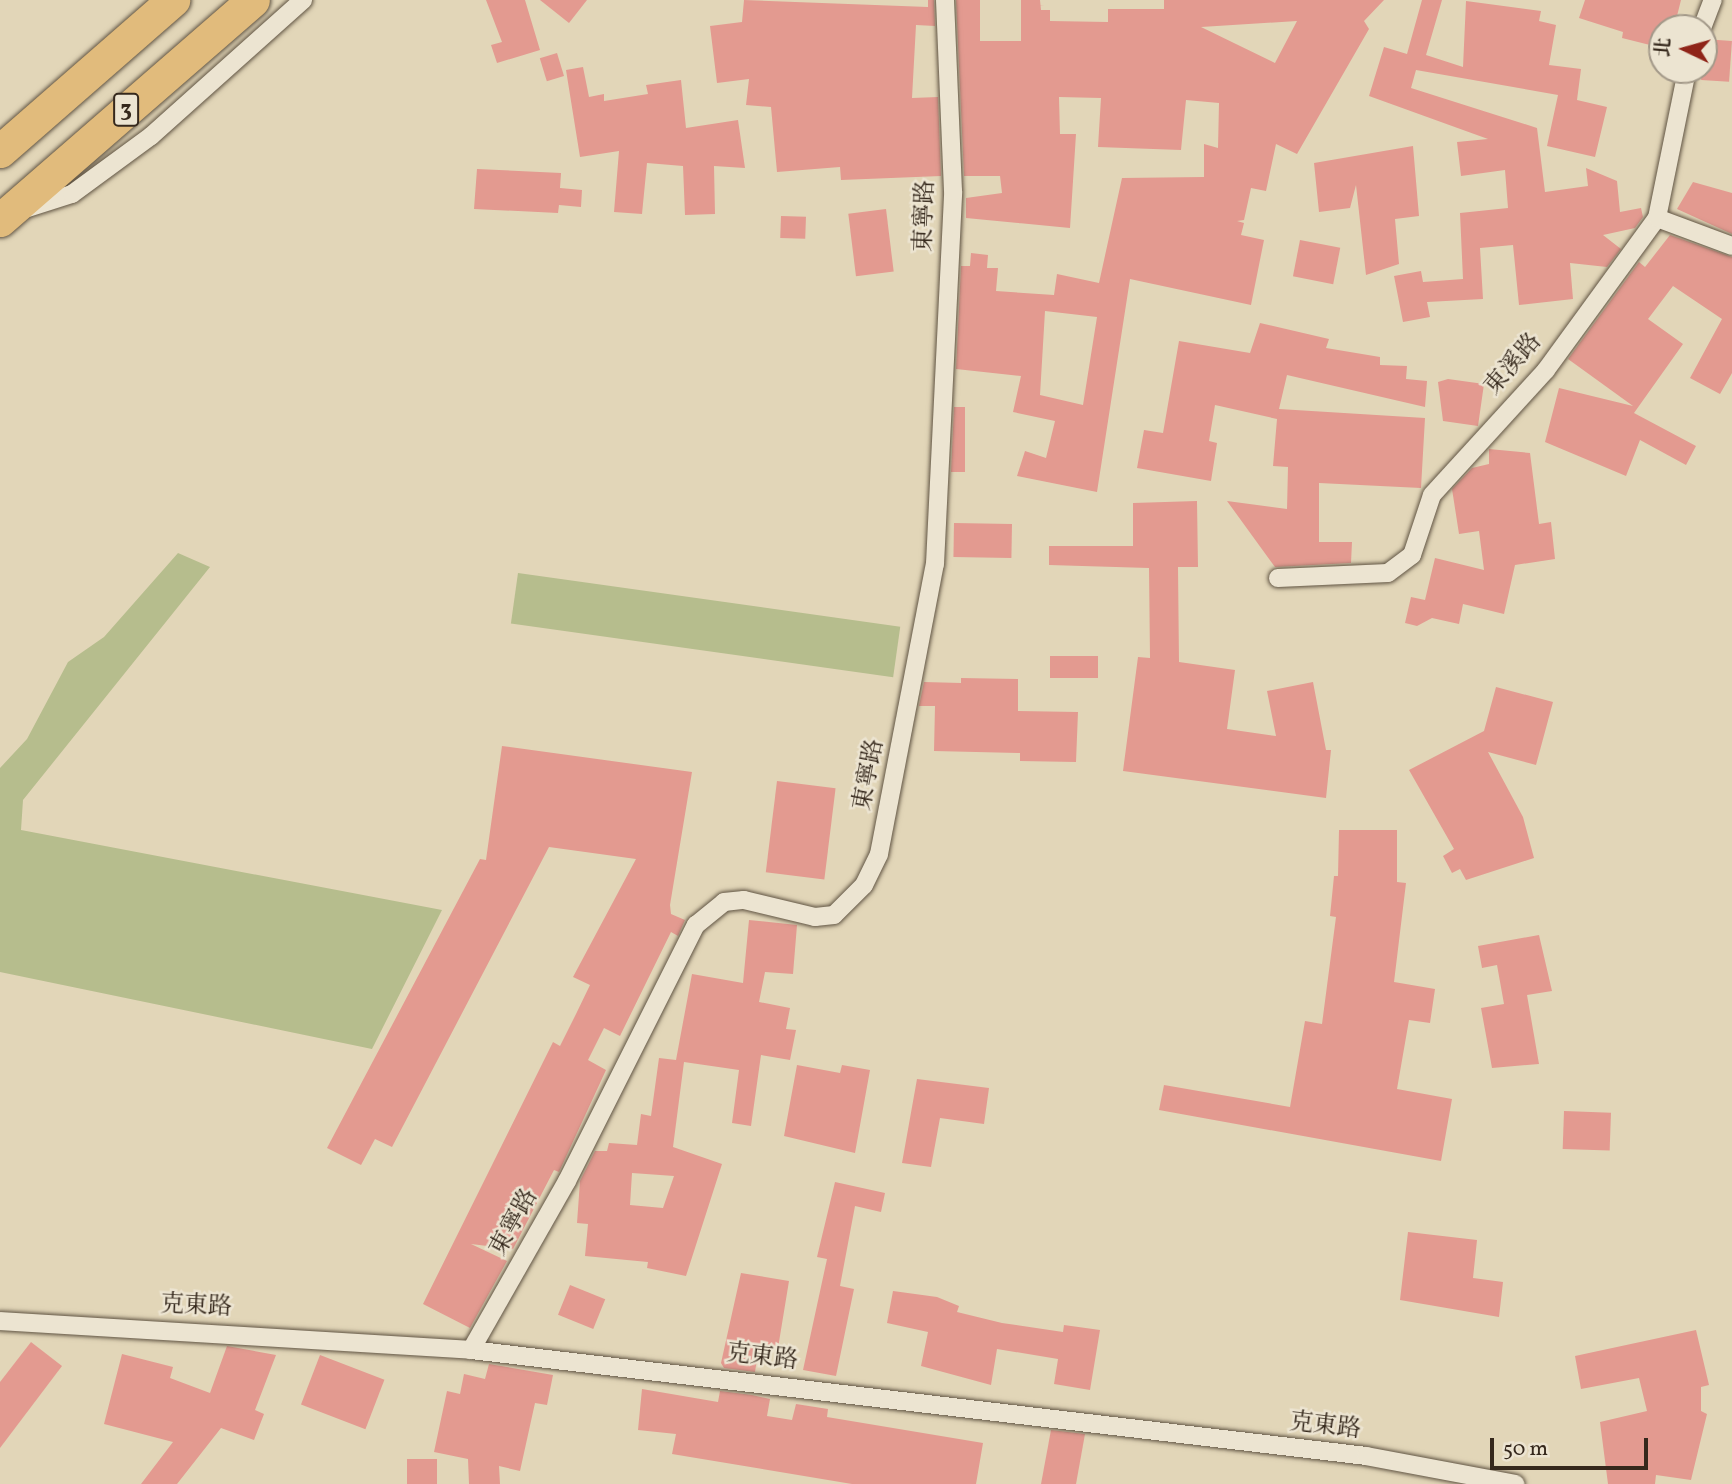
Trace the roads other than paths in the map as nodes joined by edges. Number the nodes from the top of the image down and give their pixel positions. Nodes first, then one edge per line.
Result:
1 (173, 0) edge
2 (253, 0) edge
3 (303, 0) edge
4 (945, 0) edge
5 (1684, 84) edge
6 (0, 151) edge
7 (1657, 218) junction
8 (0, 220) edge
9 (0, 234) edge
10 (1732, 246) edge
11 (1278, 578) dead end
12 (0, 1321) edge
13 (471, 1350) junction
14 (1515, 1484) edge

1 - 6 highway, 3
2 - 8 highway, 3
3 - 9 street
4 - 13 street, 東寧路
5 - 7 street, 東溪路
7 - 10 street
7 - 11 street, 東溪路
12 - 13 street, 克東路
13 - 14 street, 克東路

